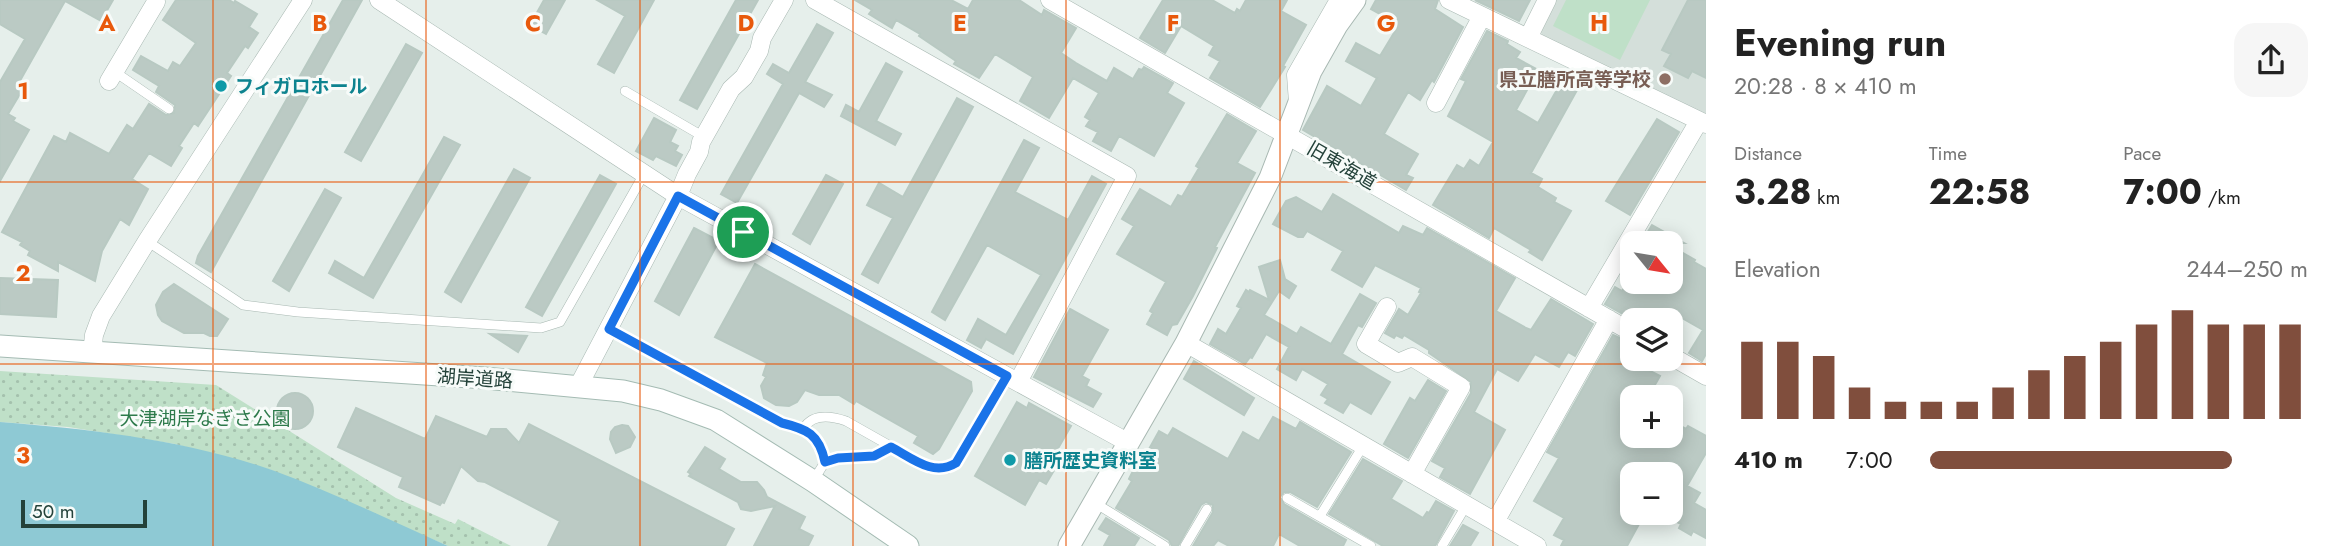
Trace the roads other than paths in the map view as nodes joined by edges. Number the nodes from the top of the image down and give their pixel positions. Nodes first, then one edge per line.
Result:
1 (303, 0) edge
2 (379, 0) edge
3 (784, 0) edge
4 (792, 0) edge
5 (815, 0) edge
6 (1050, 0) edge
7 (1339, 0) edge
8 (1355, 0) edge
9 (1449, 0) edge
10 (1547, 0) edge
11 (153, 1) edge
12 (1482, 16) junction
13 (1528, 38) junction
14 (112, 76) joint
15 (625, 91) dead end
16 (1298, 102) junction
17 (1436, 103) dead end
18 (169, 109) dead end
19 (1703, 123) edge
20 (1287, 134) junction
21 (704, 137) junction
22 (644, 174) junction
23 (678, 196) junction
24 (146, 241) junction
25 (1387, 307) dead end
26 (1589, 308) junction
27 (1609, 319) junction
28 (1620, 325) edge
29 (609, 329) junction
30 (1186, 343) junction
31 (0, 346) edge
32 (92, 352) junction
33 (1683, 363) edge
34 (1706, 376) edge
35 (1012, 379) junction
36 (579, 385) junction
37 (804, 428) junction
38 (1129, 443) junction
39 (1363, 446) junction
40 (891, 447) junction
41 (825, 462) junction
42 (1412, 474) junction
43 (813, 481) junction
44 (1287, 498) dead end
45 (1094, 503) junction
46 (1466, 506) junction
47 (1207, 509) dead end
48 (1320, 516) junction
49 (1495, 522) junction
50 (908, 546) edge
51 (1069, 546) edge
52 (1165, 546) edge
53 (1185, 546) edge
54 (1371, 546) edge
55 (1442, 546) edge
56 (1537, 546) edge

1 - 24 street
2 - 22 street
3 - 21 street
4 - 23 street
5 - 35 street
6 - 20 street, 旧東海道
7 - 16 street
8 - 16 main road
9 - 12 street
10 - 13 street
11 - 14 street
12 - 13 street
12 - 17 street
13 - 19 street
14 - 18 lane
15 - 21 lane
16 - 20 main road
19 - 26 street
20 - 26 street, 旧東海道
20 - 30 main road
21 - 23 street
22 - 23 street
22 - 24 lane
23 - 29 street
23 - 35 street
24 - 32 street
25 - 42 street
26 - 27 street, 旧東海道
27 - 28 street, 旧東海道
27 - 49 street
29 - 36 street
29 - 37 lane
30 - 38 main road
30 - 39 street
31 - 32 main road, 湖岸道路
32 - 36 main road, 湖岸道路
33 - 34 street
35 - 38 street
35 - 40 lane
36 - 43 main road, 湖岸道路
37 - 40 lane
37 - 41 lane
38 - 45 main road
39 - 42 street
39 - 48 lane
40 - 41 lane
41 - 43 lane
42 - 46 street
43 - 50 main road, 湖岸道路
44 - 48 lane
45 - 51 main road
45 - 52 lane
46 - 49 street
46 - 55 lane
47 - 53 lane
48 - 54 lane
49 - 56 street

